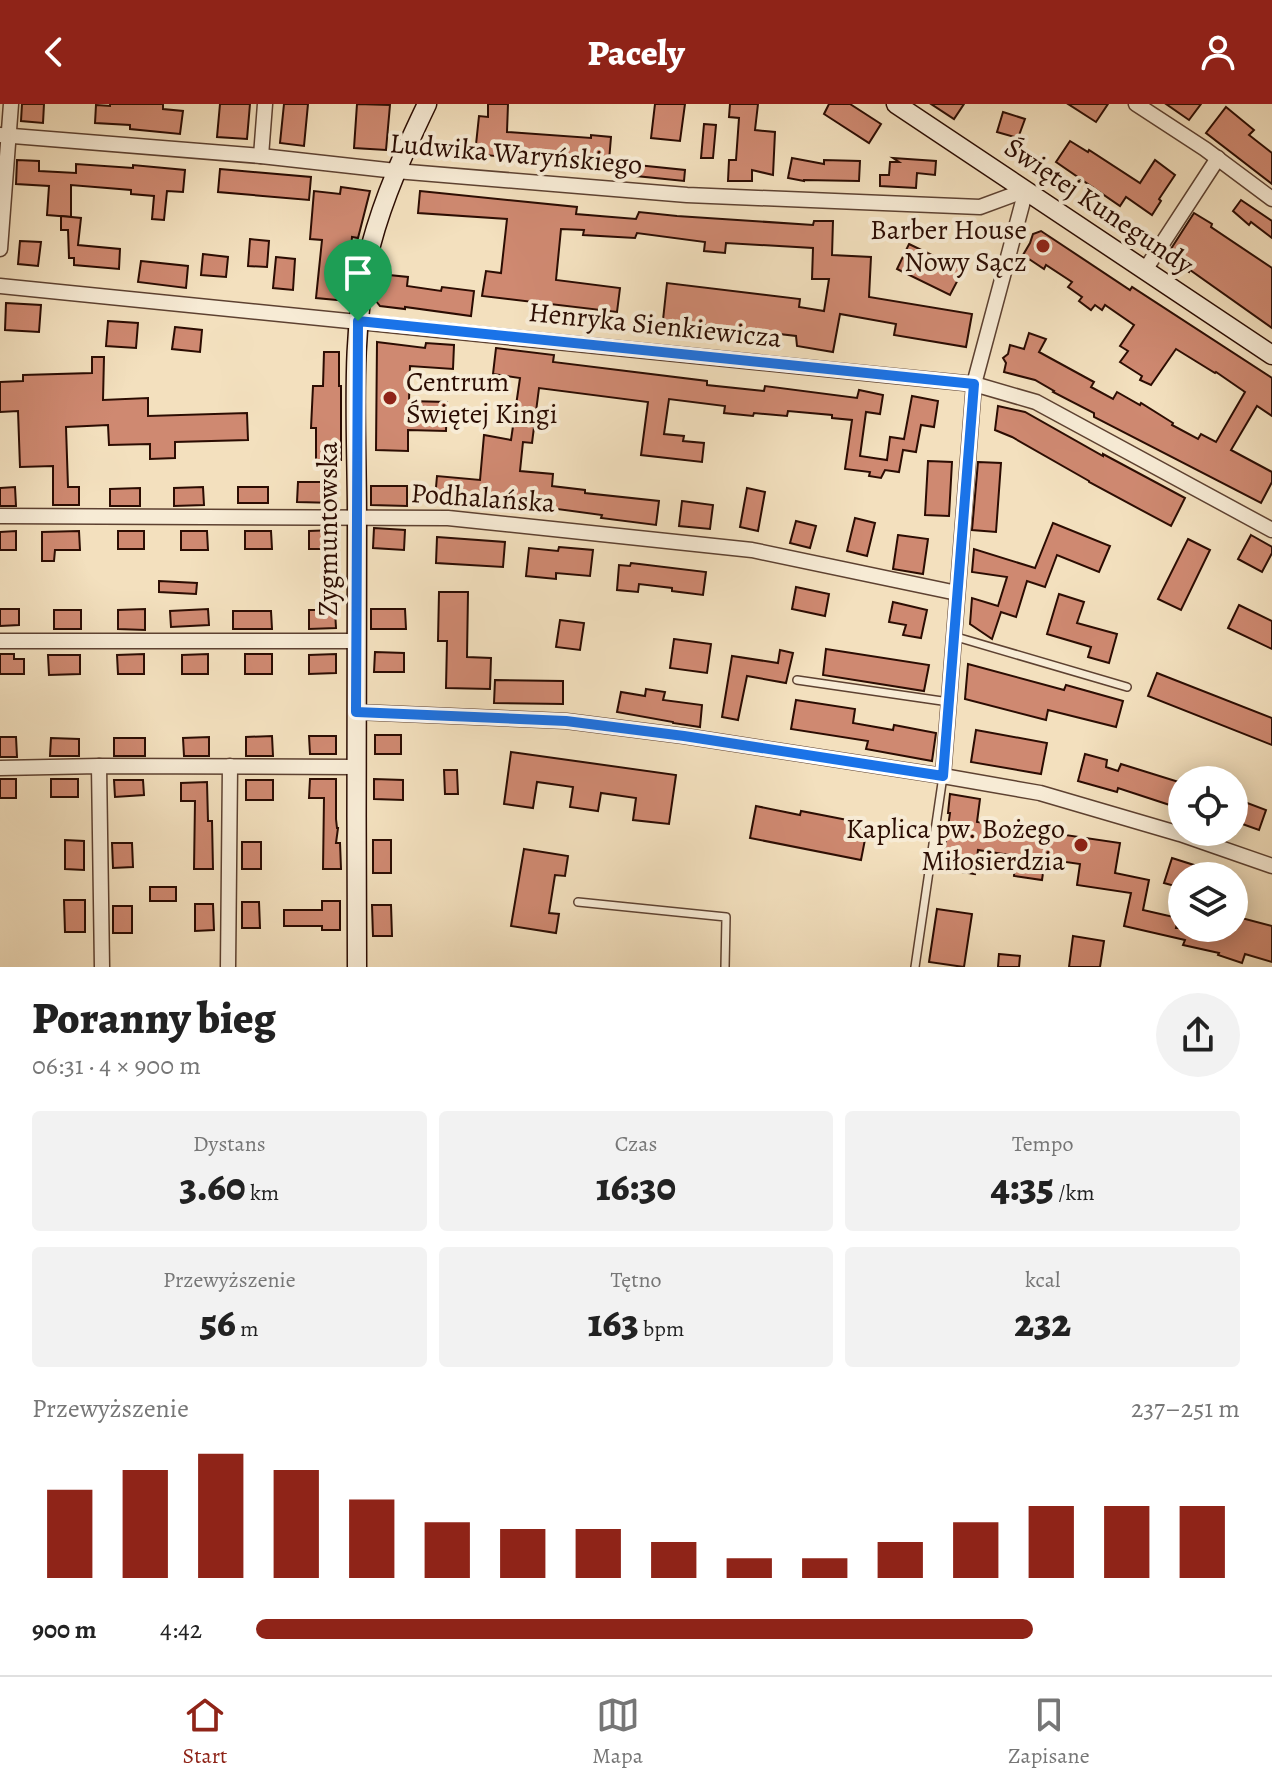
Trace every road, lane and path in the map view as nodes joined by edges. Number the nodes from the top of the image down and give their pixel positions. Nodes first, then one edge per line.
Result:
1 (11, 104) edge
2 (265, 104) edge
3 (427, 104) edge
4 (896, 104) edge
5 (1136, 104) edge
6 (4, 135) edge
7 (261, 156) junction
8 (1218, 158) junction
9 (396, 171) junction
10 (1026, 190) junction
11 (1272, 199) edge
12 (0, 249) edge
13 (1145, 270) junction
14 (0, 286) edge
15 (358, 321) junction
16 (1272, 355) edge
17 (974, 384) junction
18 (0, 516) edge
19 (357, 518) junction
20 (1272, 530) edge
21 (957, 593) junction
22 (953, 636) junction
23 (0, 641) edge
24 (356, 641) junction
25 (797, 680) dead end
26 (1127, 687) dead end
27 (949, 702) junction
28 (356, 712) junction
29 (99, 766) junction
30 (230, 766) junction
31 (356, 767) junction
32 (0, 768) edge
33 (943, 776) junction
34 (1272, 866) edge
35 (578, 902) dead end
36 (102, 967) edge
37 (228, 967) edge
38 (357, 967) edge
39 (725, 967) edge
40 (915, 967) edge

1 - 6 street
2 - 7 street
3 - 9 main road, Zygmuntowska
4 - 10 main road, Świętej Kunegundy
5 - 8 street
6 - 7 street, Ludwika Waryńskiego
6 - 12 street
7 - 9 street, Ludwika Waryńskiego
8 - 11 street
8 - 13 street
9 - 10 street, Ludwika Waryńskiego
9 - 15 main road, Zygmuntowska
10 - 13 main road, Świętej Kunegundy
10 - 17 street
13 - 16 main road, Świętej Kunegundy
14 - 15 street, Henryka Sienkiewicza
15 - 17 street, Henryka Sienkiewicza
15 - 19 main road, Zygmuntowska
17 - 20 street, Henryka Sienkiewicza
17 - 21 street
18 - 19 street, Podhalańska
19 - 21 street, Podhalańska
19 - 24 main road, Zygmuntowska
21 - 22 street
22 - 26 lane
22 - 27 street
23 - 24 street
24 - 28 main road, Zygmuntowska
25 - 27 lane
27 - 33 street
28 - 31 main road, Zygmuntowska
28 - 33 street
29 - 30 street
29 - 32 street
29 - 36 street
30 - 31 street
30 - 37 street
31 - 38 main road, Zygmuntowska
33 - 34 street
33 - 40 lane
35 - 39 lane

